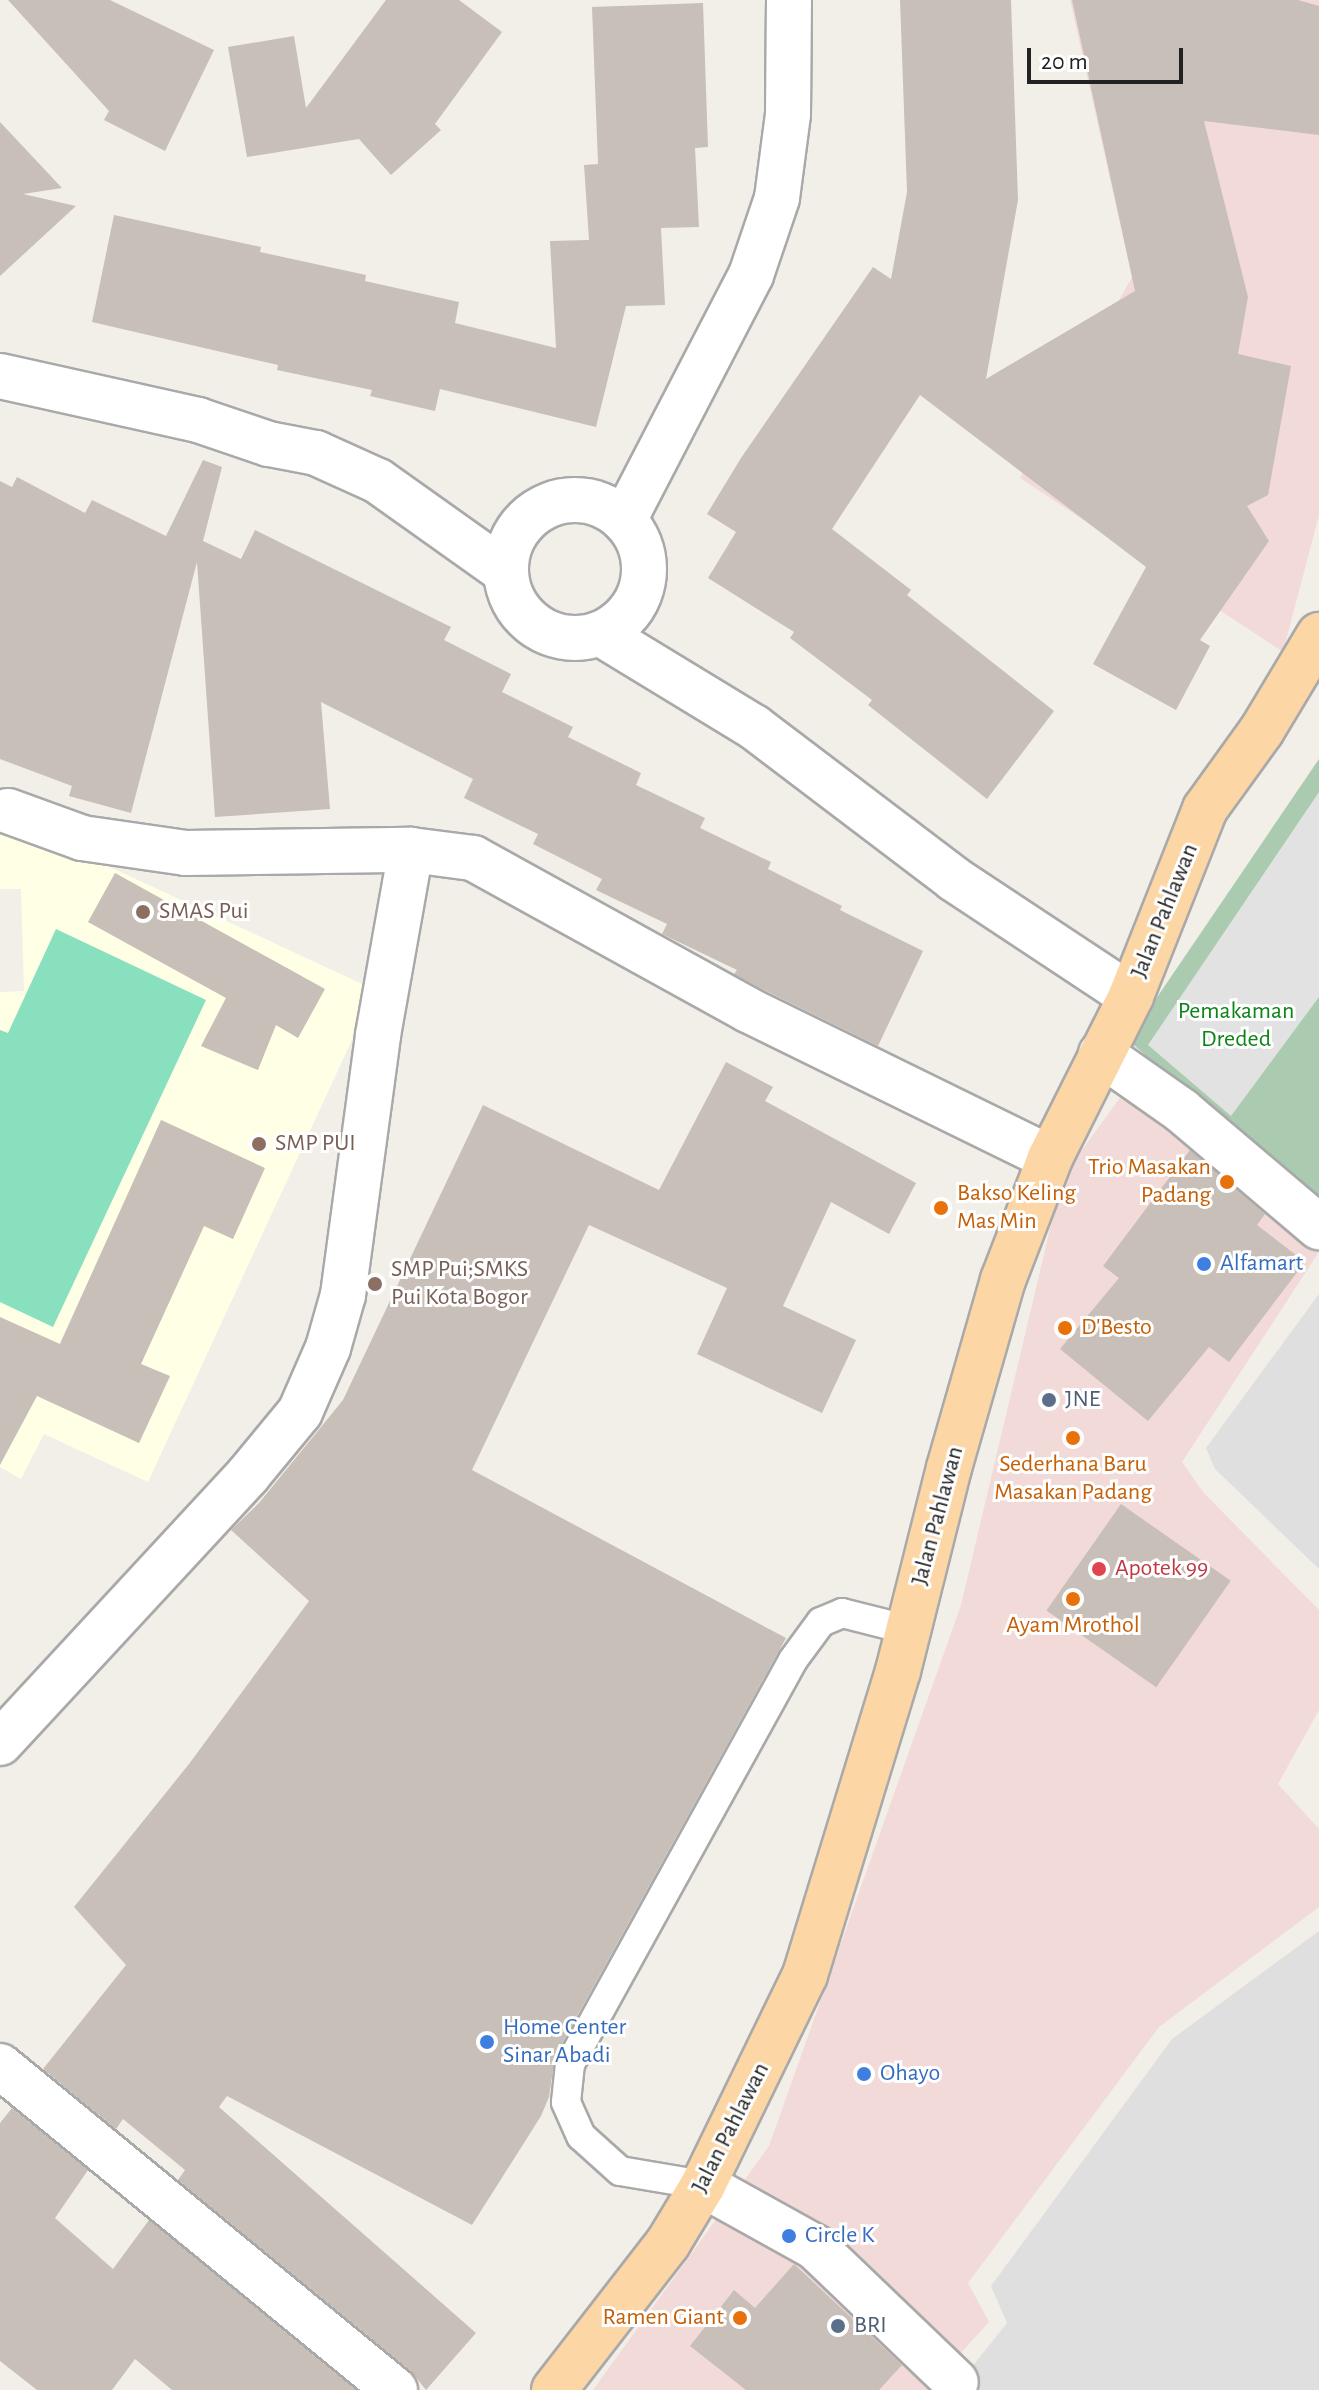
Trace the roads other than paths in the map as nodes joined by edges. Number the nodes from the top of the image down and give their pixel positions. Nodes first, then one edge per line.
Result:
1 (789, 0) edge
2 (0, 376) edge
3 (624, 520) junction
4 (506, 572) junction
5 (601, 634) junction
6 (1319, 635) edge
7 (8, 811) dead end
8 (411, 850) junction
9 (1131, 996) junction
10 (1101, 1054) junction
11 (1050, 1158) junction
12 (1319, 1227) edge
13 (909, 1630) junction
14 (6, 1725) edge
15 (0, 2066) edge
16 (703, 2185) junction
17 (956, 2382) dead end
18 (395, 2390) edge
19 (554, 2390) edge

1 - 3 street
2 - 4 street
3 - 4 street
3 - 5 street
4 - 5 street
5 - 9 street
6 - 9 main road, Jalan Pahlawan
7 - 8 street
8 - 11 street
8 - 14 street
9 - 10 main road, Jalan Pahlawan
10 - 11 main road, Jalan Pahlawan
10 - 12 street
11 - 13 main road, Jalan Pahlawan
13 - 16 main road, Jalan Pahlawan
13 - 16 lane
15 - 18 street
16 - 17 street
16 - 19 main road, Jalan Pahlawan

